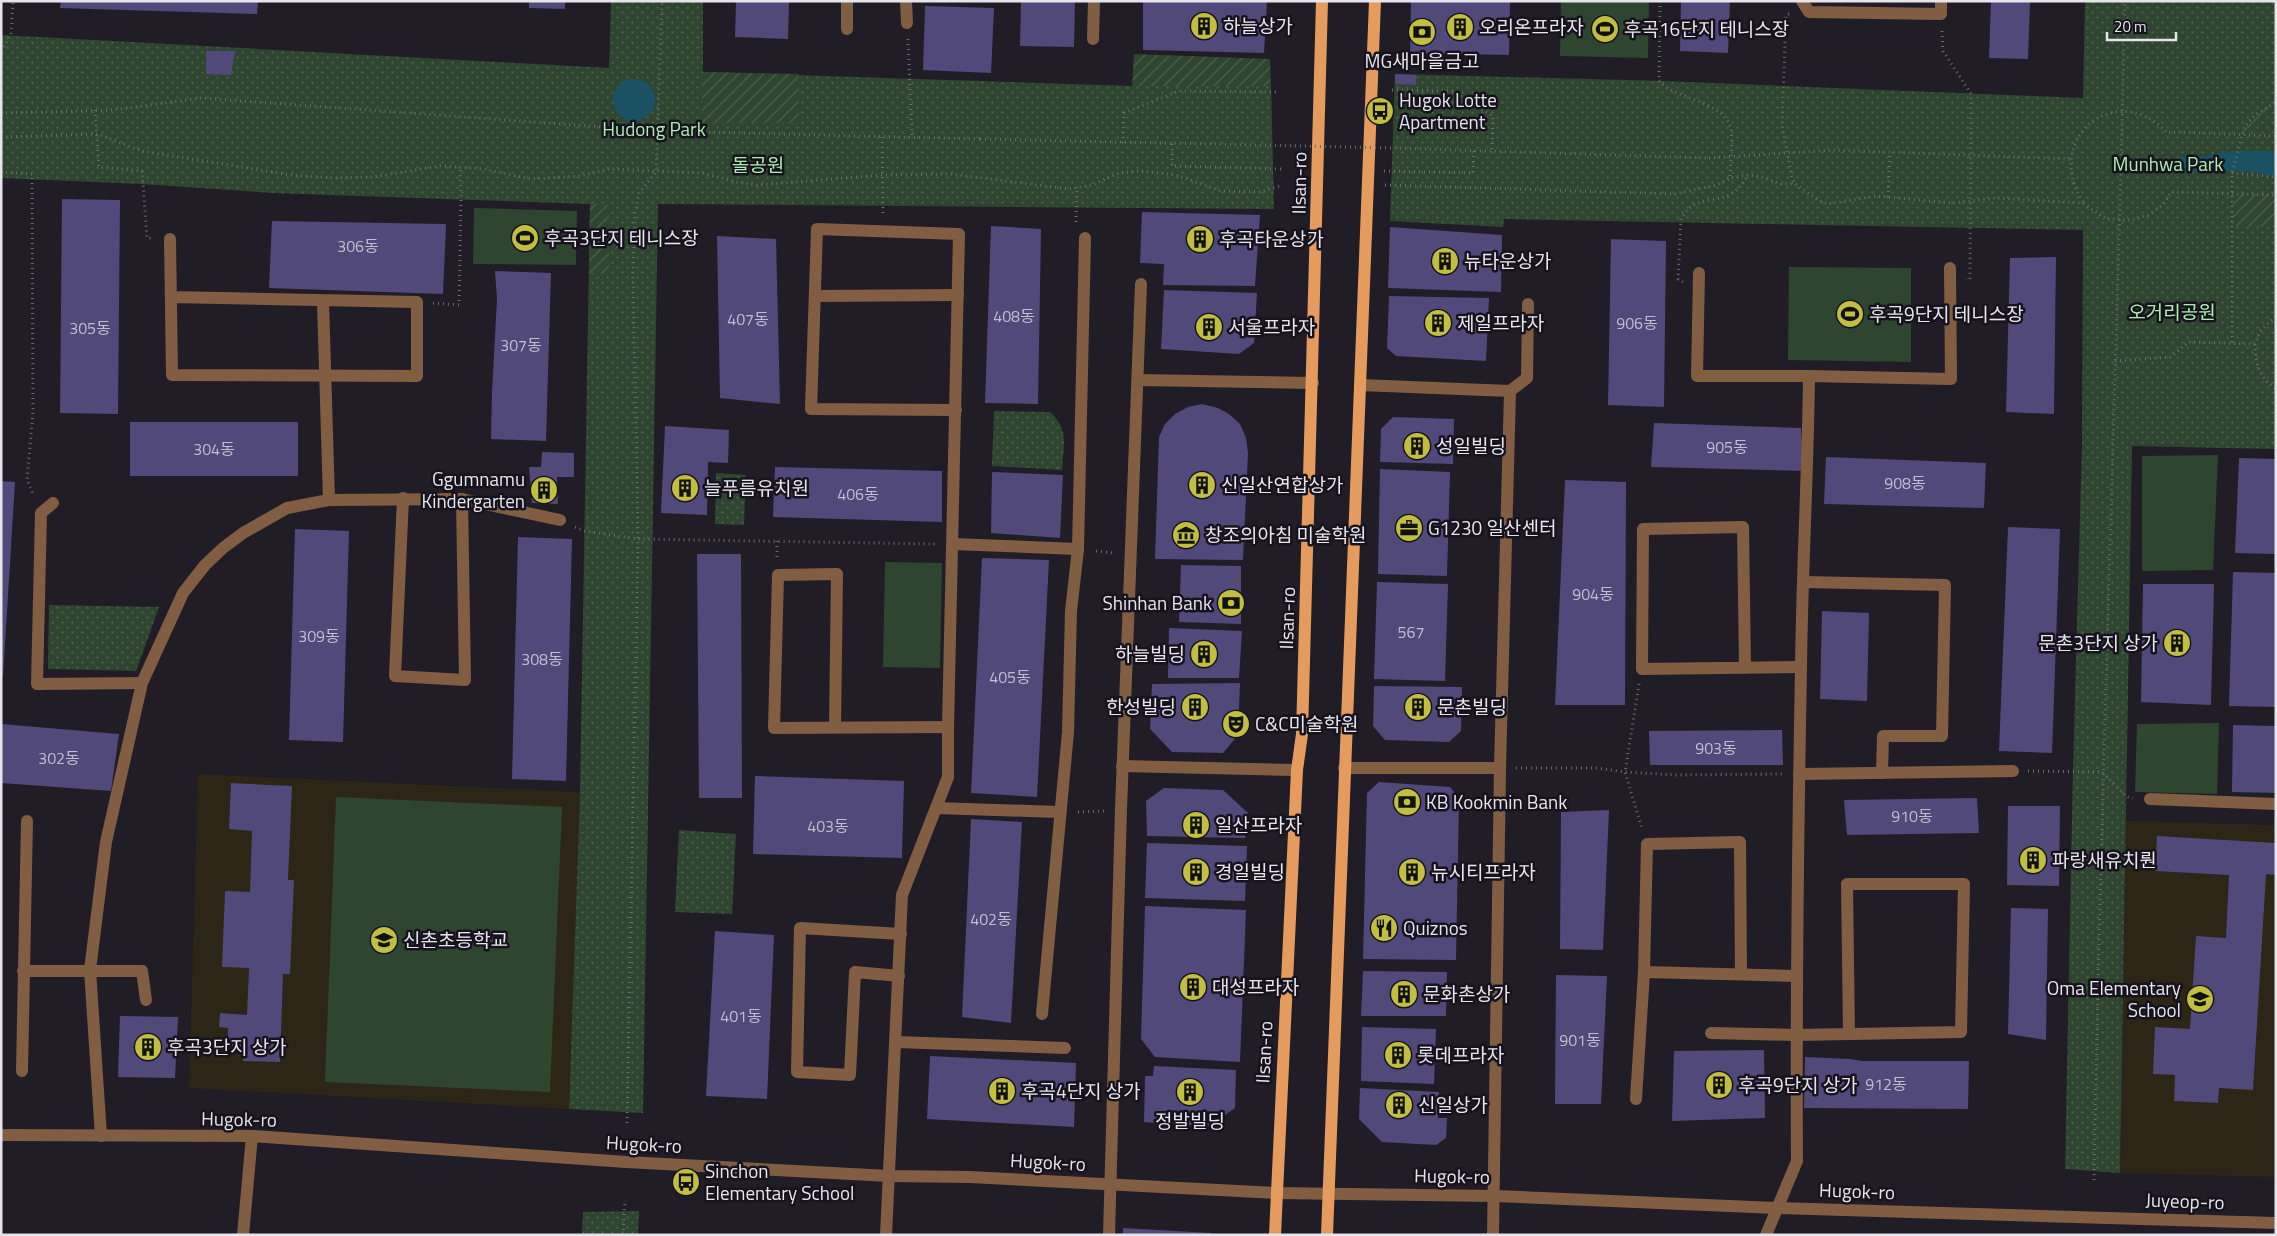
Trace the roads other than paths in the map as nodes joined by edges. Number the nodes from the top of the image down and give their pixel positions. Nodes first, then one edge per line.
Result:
1 (847, 1) edge
2 (906, 1) edge
3 (1094, 1) edge
4 (1322, 1) edge
5 (1375, 1) edge
6 (1805, 7) edge
7 (1941, 7) edge
8 (907, 23) road end
9 (847, 29) dead end
10 (1093, 39) dead end
11 (1085, 238) road end
12 (170, 239) road end
13 (1950, 273) road end
14 (1699, 278) road end
15 (1141, 284) dead end
16 (958, 295) junction
17 (816, 296) junction
18 (171, 297) junction
19 (323, 302) junction
20 (1528, 304) dead end
21 (325, 375) junction
22 (1809, 376) junction
23 (1138, 380) junction
24 (1313, 383) junction
25 (1360, 385) junction
26 (1510, 391) junction
27 (956, 410) junction
28 (404, 498) junction
29 (462, 499) junction
30 (329, 500) junction
31 (53, 503) dead end
32 (560, 520) road end
33 (953, 544) junction
34 (1078, 549) junction
35 (1803, 582) junction
36 (1801, 667) junction
37 (1745, 668) junction
38 (142, 683) junction
39 (835, 727) junction
40 (948, 727) junction
41 (1122, 766) junction
42 (1344, 768) junction
43 (1500, 768) junction
44 (1297, 770) junction
45 (2013, 771) road end
46 (1882, 773) junction
47 (1799, 774) junction
48 (2150, 799) road end
49 (2276, 804) edge
50 (936, 808) junction
51 (1059, 812) junction
52 (27, 822) dead end
53 (901, 934) junction
54 (90, 970) junction
55 (23, 971) junction
56 (1644, 972) junction
57 (1741, 974) junction
58 (899, 976) junction
59 (1797, 976) junction
60 (146, 1000) dead end
61 (1042, 1014) dead end
62 (1711, 1033) dead end
63 (1849, 1034) junction
64 (1796, 1035) junction
65 (896, 1042) junction
66 (1065, 1048) dead end
67 (22, 1071) dead end
68 (1636, 1099) dead end
69 (1, 1135) edge
70 (101, 1136) junction
71 (252, 1136) junction
72 (889, 1176) junction
73 (1109, 1184) junction
74 (1328, 1192) junction
75 (1275, 1193) junction
76 (1495, 1196) junction
77 (1776, 1208) junction
78 (2093, 1217) joint
79 (2276, 1223) edge
80 (243, 1235) edge
81 (886, 1235) edge
82 (1109, 1235) edge
83 (1274, 1235) edge
84 (1327, 1235) edge
85 (1494, 1235) edge
86 (1766, 1235) edge

1 - 9 street
2 - 8 street
3 - 10 street
4 - 24 main road, Ilsan-ro
5 - 25 main road
6 - 7 street
11 - 34 street
12 - 18 street
13 - 22 street
14 - 22 street
15 - 23 street
16 - 17 street
16 - 17 street
16 - 27 street
17 - 27 street
18 - 19 street
18 - 21 street
19 - 21 street
19 - 21 street
20 - 26 street
21 - 30 street
22 - 35 street
23 - 24 street
23 - 41 street
24 - 44 main road, Ilsan-ro
25 - 26 street
25 - 42 main road
26 - 43 street
27 - 33 street
28 - 29 street
28 - 29 street
28 - 30 street
29 - 32 street
30 - 38 street
31 - 38 street
33 - 34 street
33 - 40 street
34 - 51 street
35 - 36 street
35 - 46 street
36 - 37 street
36 - 47 street
37 - 37 street
38 - 54 street
39 - 39 street
39 - 40 street
40 - 50 street
41 - 44 street
41 - 73 street
42 - 43 street
42 - 74 main road
43 - 76 street
44 - 75 main road, Ilsan-ro
45 - 46 street
46 - 47 street
47 - 59 street
48 - 49 street
50 - 51 street
50 - 53 street
51 - 61 street
52 - 55 street
53 - 58 street
53 - 58 street
54 - 55 street
54 - 60 street
54 - 70 street
55 - 67 street
56 - 57 street
56 - 57 street
56 - 68 street
57 - 59 street
58 - 65 street
59 - 64 street
62 - 64 street
63 - 63 street
63 - 64 street
64 - 77 street
65 - 66 street
65 - 72 street
69 - 70 street, Hugok-ro
70 - 71 street, Hugok-ro
71 - 72 street, Hugok-ro
71 - 80 street
72 - 73 street, Hugok-ro
72 - 81 street
73 - 75 street, Hugok-ro
73 - 82 street
74 - 75 street, Hugok-ro
74 - 76 street, Hugok-ro
74 - 84 main road
75 - 83 main road, Ilsan-ro
76 - 77 street, Hugok-ro
76 - 85 street
77 - 78 street, Hugok-ro
77 - 86 street
78 - 79 street, Juyeop-ro

